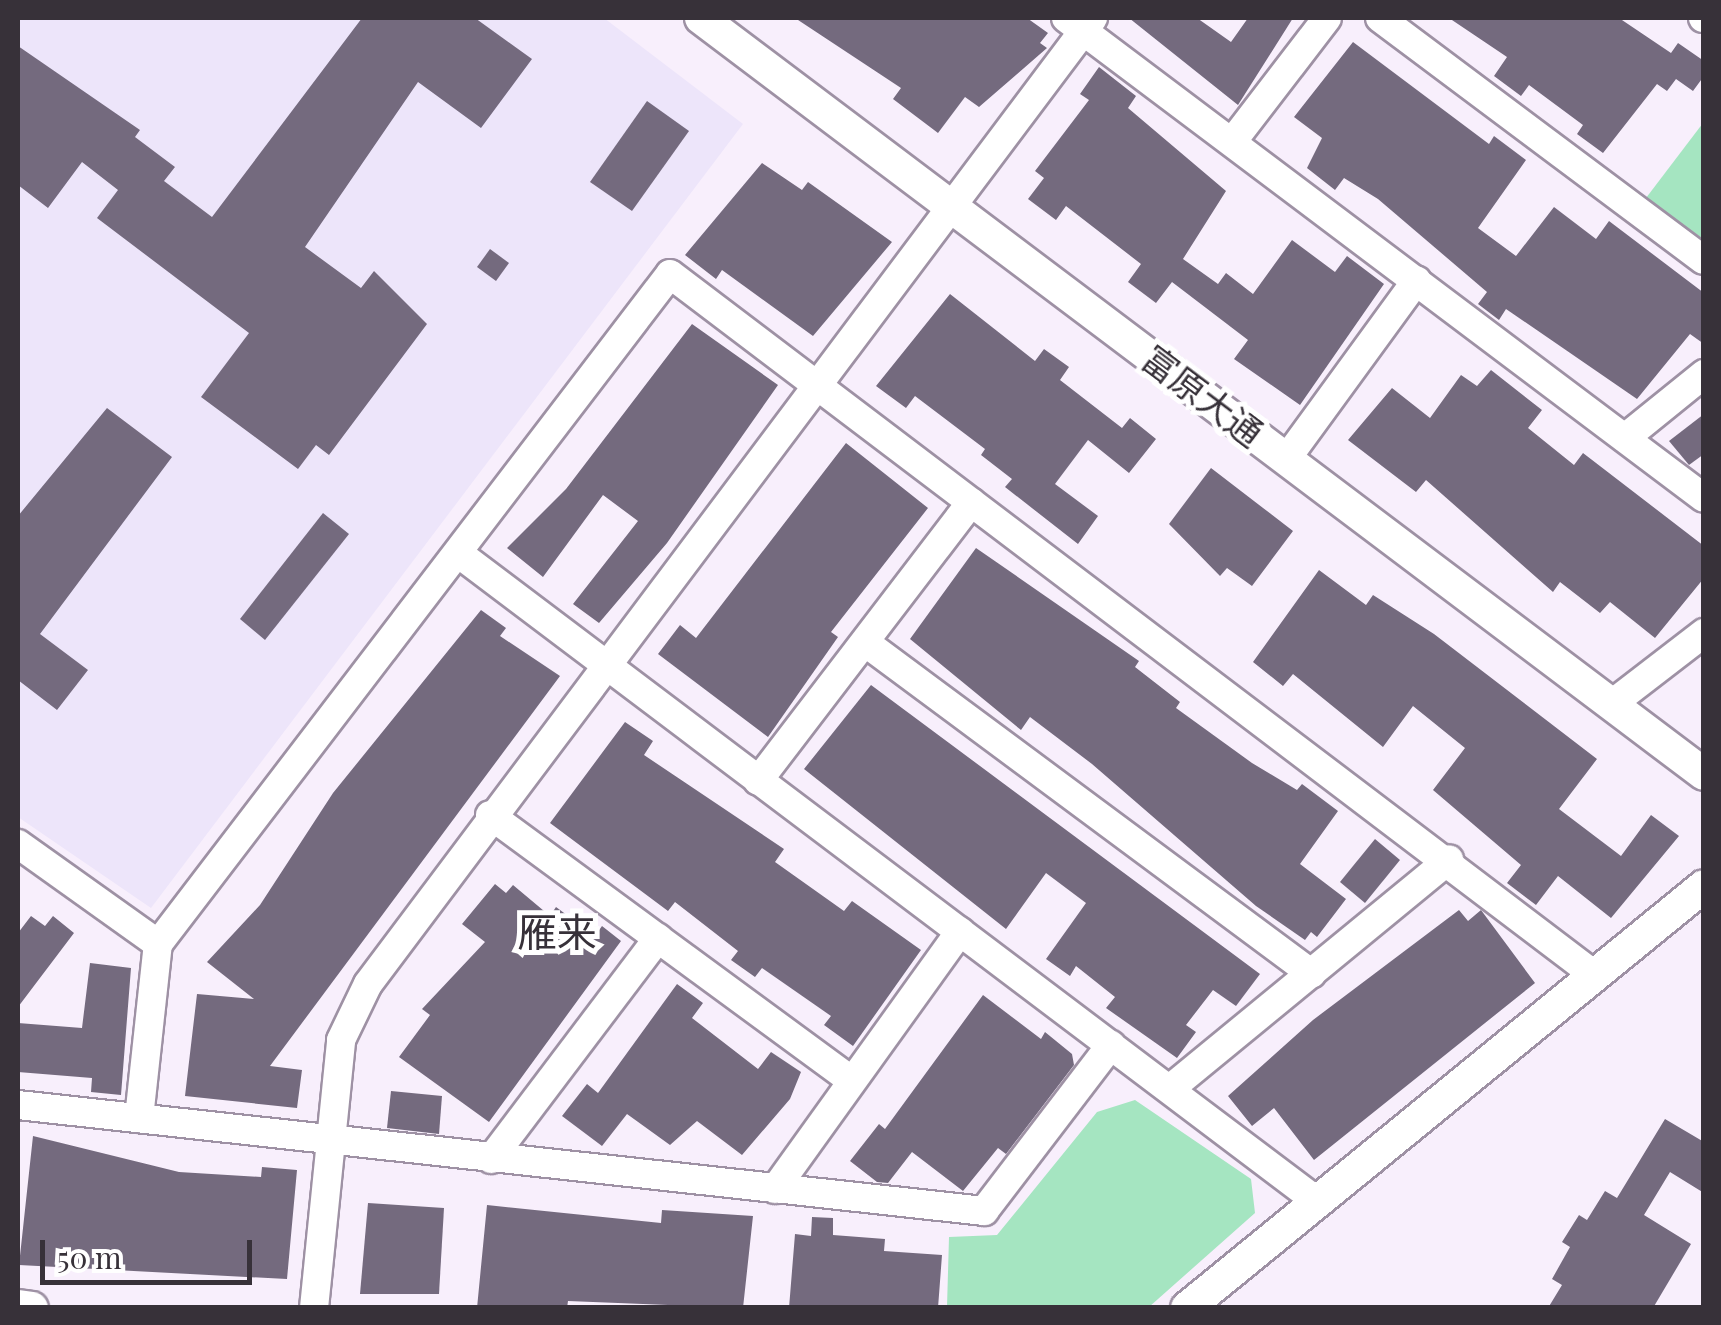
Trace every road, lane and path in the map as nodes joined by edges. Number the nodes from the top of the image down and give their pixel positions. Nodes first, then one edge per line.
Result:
1 (701, 18) edge
2 (1327, 18) edge
3 (1380, 18) edge
4 (1081, 22) edge
5 (1232, 142) junction
6 (951, 206) junction
7 (1704, 260) edge
8 (1416, 280) junction
9 (1704, 374) edge
10 (818, 386) junction
11 (1626, 438) junction
12 (1287, 458) junction
13 (1704, 498) edge
14 (971, 502) junction
15 (458, 553) junction
16 (1704, 633) edge
17 (866, 644) junction
18 (606, 664) junction
19 (1613, 703) junction
20 (1704, 774) edge
21 (758, 780) junction
22 (490, 815) junction
23 (19, 849) edge
24 (1450, 860) junction
25 (1704, 886) edge
26 (960, 932) junction
27 (658, 938) junction
28 (158, 944) junction
29 (1312, 974) junction
30 (1596, 976) junction
31 (1111, 1045) junction
32 (852, 1081) junction
33 (1171, 1088) junction
34 (18, 1105) edge
35 (139, 1118) junction
36 (332, 1144) junction
37 (491, 1159) junction
38 (775, 1189) junction
39 (1318, 1202) junction
40 (18, 1306) edge
41 (32, 1308) edge
42 (314, 1308) edge
43 (1187, 1308) edge

1 - 6 street, 富原大通
2 - 5 street
3 - 7 street
4 - 5 street
4 - 6 street
5 - 8 street
6 - 10 street
6 - 12 street, 富原大通
8 - 11 street
8 - 12 street
9 - 11 street
10 - 14 street
10 - 15 street
10 - 18 street
11 - 13 street
12 - 19 street, 富原大通
14 - 17 street
14 - 24 street
15 - 18 street
15 - 28 street
16 - 19 street
17 - 21 street
17 - 29 street
18 - 21 street
18 - 22 street
19 - 20 street, 富原大通
21 - 26 street
22 - 27 street
22 - 36 street
23 - 28 street
24 - 29 street
24 - 30 street
25 - 30 street
26 - 31 street
26 - 32 street
27 - 32 street
27 - 37 street
28 - 35 street
29 - 33 street
30 - 39 street
31 - 33 street
31 - 38 street
32 - 38 street
33 - 39 street
34 - 35 street
35 - 36 street
36 - 37 street
36 - 42 street
37 - 38 street
39 - 43 street
40 - 41 street

